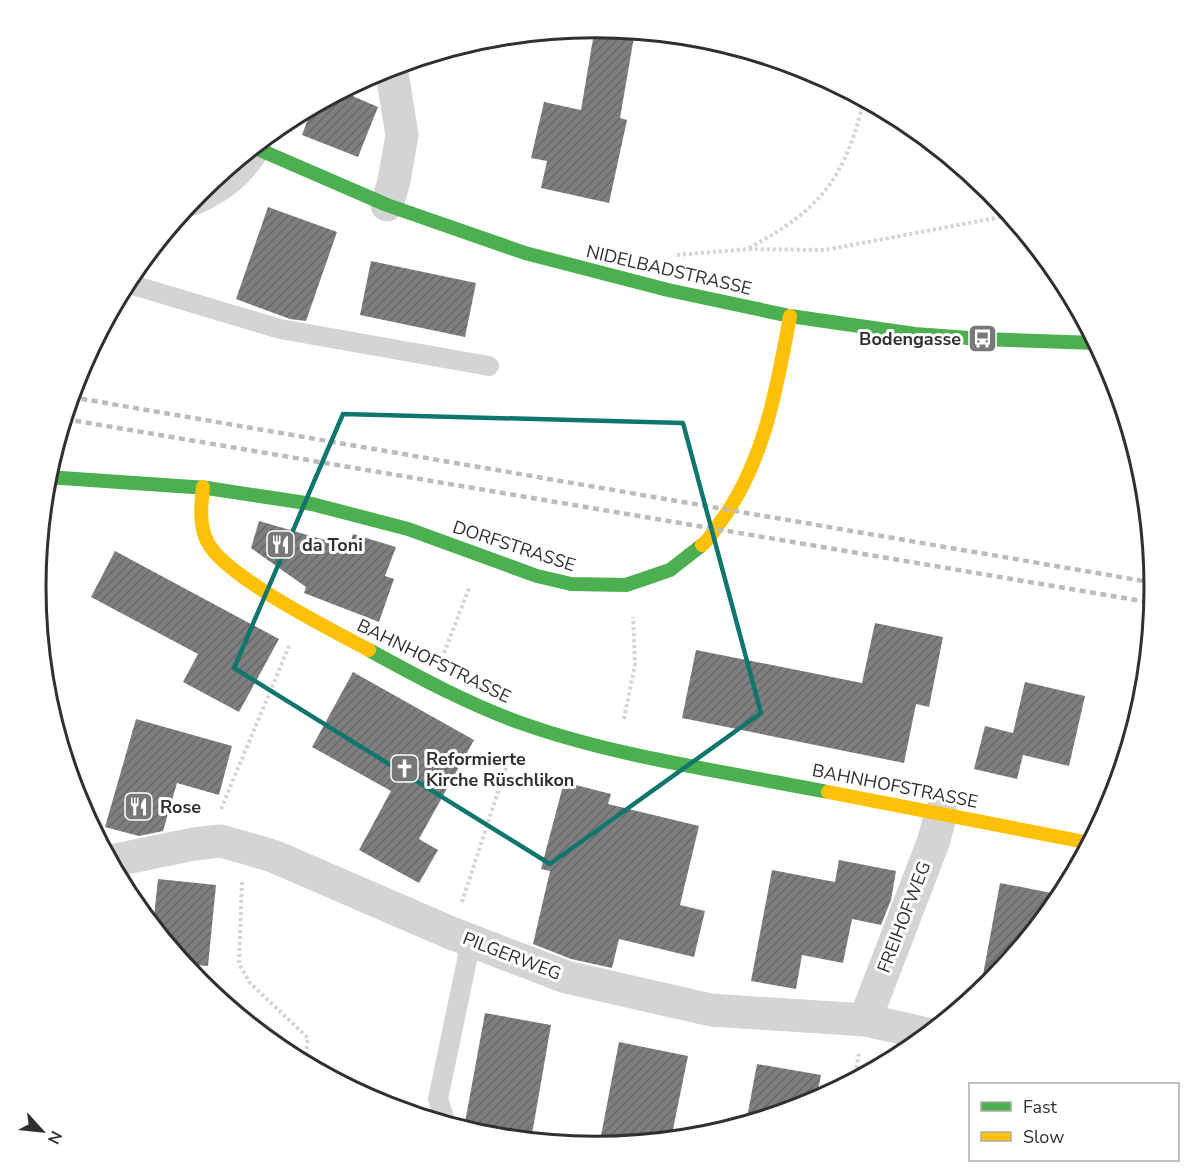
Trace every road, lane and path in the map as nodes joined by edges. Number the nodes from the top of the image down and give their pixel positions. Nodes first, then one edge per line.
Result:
1 (393, 76) edge
2 (862, 107) edge
3 (261, 151) edge
4 (387, 205) junction
5 (1001, 217) edge
6 (748, 249) junction
7 (675, 262) dead end
8 (136, 286) edge
9 (790, 316) junction
10 (1087, 343) edge
11 (489, 366) dead end
12 (57, 478) edge
13 (203, 487) junction
14 (469, 587) dead end
15 (633, 619) dead end
16 (443, 656) dead end
17 (623, 722) dead end
18 (521, 723) junction
19 (941, 813) junction
20 (1081, 841) edge
21 (119, 859) edge
22 (461, 937) junction
23 (865, 1020) junction
24 (917, 1032) edge
25 (443, 1114) edge

1 - 4 street
2 - 6 path
3 - 4 street, NIDELBADSTRASSE
4 - 9 street, NIDELBADSTRASSE
5 - 6 path
6 - 7 path
8 - 11 lane
9 - 10 street, NIDELBADSTRASSE
9 - 13 street, DORFSTRASSE
12 - 13 street
13 - 18 street, BAHNHOFSTRASSE
14 - 16 path
15 - 17 path
18 - 19 street, BAHNHOFSTRASSE
18 - 22 path
19 - 20 street, BAHNHOFSTRASSE
19 - 23 street, FREIHOFWEG
21 - 22 street, PILGERWEG
22 - 23 street, PILGERWEG
22 - 25 lane
23 - 24 street, PILGERWEG

